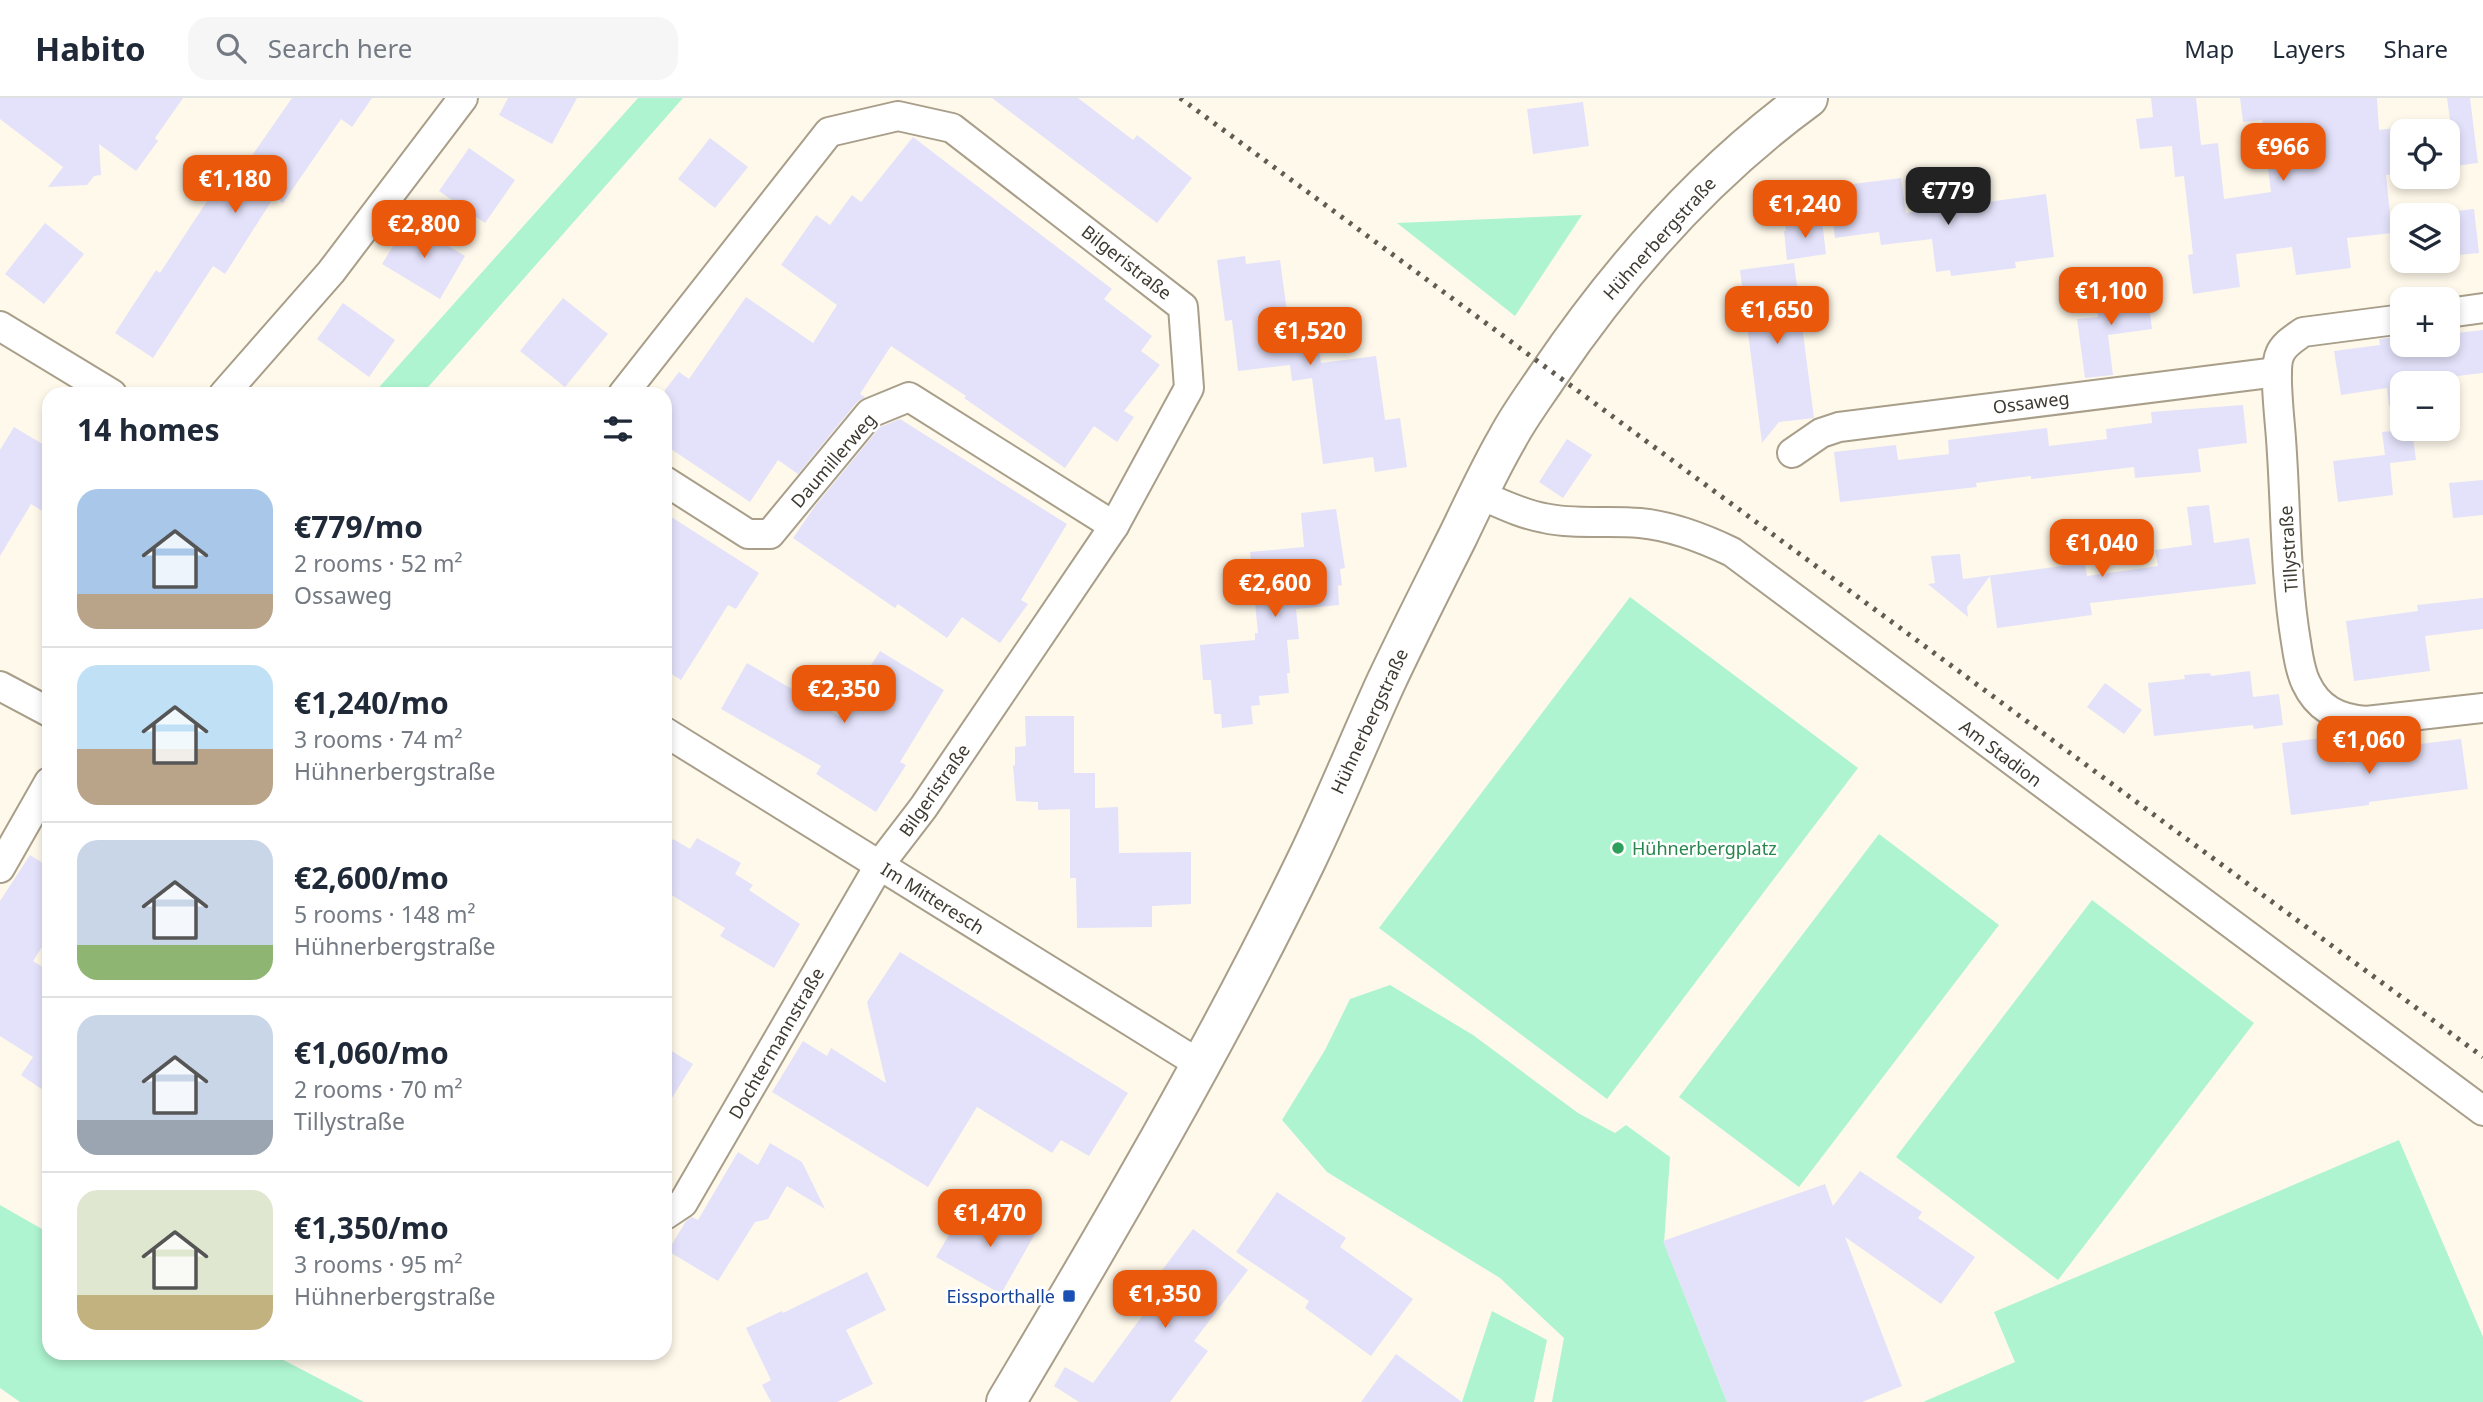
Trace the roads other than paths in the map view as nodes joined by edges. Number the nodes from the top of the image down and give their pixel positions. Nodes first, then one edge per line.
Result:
1 (463, 98) edge
2 (1808, 98) edge
3 (2483, 308) edge
4 (2460, 311) edge
5 (2390, 321) edge
6 (0, 326) edge
7 (2277, 372) junction
8 (100, 387) edge
9 (230, 387) edge
10 (629, 387) edge
11 (1792, 453) dead end
12 (672, 485) edge
13 (1478, 494) junction
14 (1114, 526) junction
15 (0, 686) edge
16 (42, 708) edge
17 (2483, 708) edge
18 (672, 736) edge
19 (42, 794) edge
20 (880, 864) junction
21 (0, 868) edge
22 (1201, 1065) junction
23 (2483, 1111) edge
24 (672, 1210) edge
25 (1006, 1402) edge

1 - 9 street
2 - 13 street, Hühnerbergstraße
3 - 4 street
5 - 7 street, Tillystraße
6 - 8 street
7 - 11 street, Ossaweg
7 - 17 street, Tillystraße
10 - 14 street, Bilgeristraße
12 - 14 street, Daumillerweg
13 - 22 street, Hühnerbergstraße
13 - 23 street, Am Stadion
14 - 20 street, Bilgeristraße
15 - 16 street
18 - 20 street, Im Mitteresch
19 - 21 street
20 - 22 street, Im Mitteresch
20 - 24 street, Dochtermannstraße
22 - 25 street, Hühnerbergstraße

